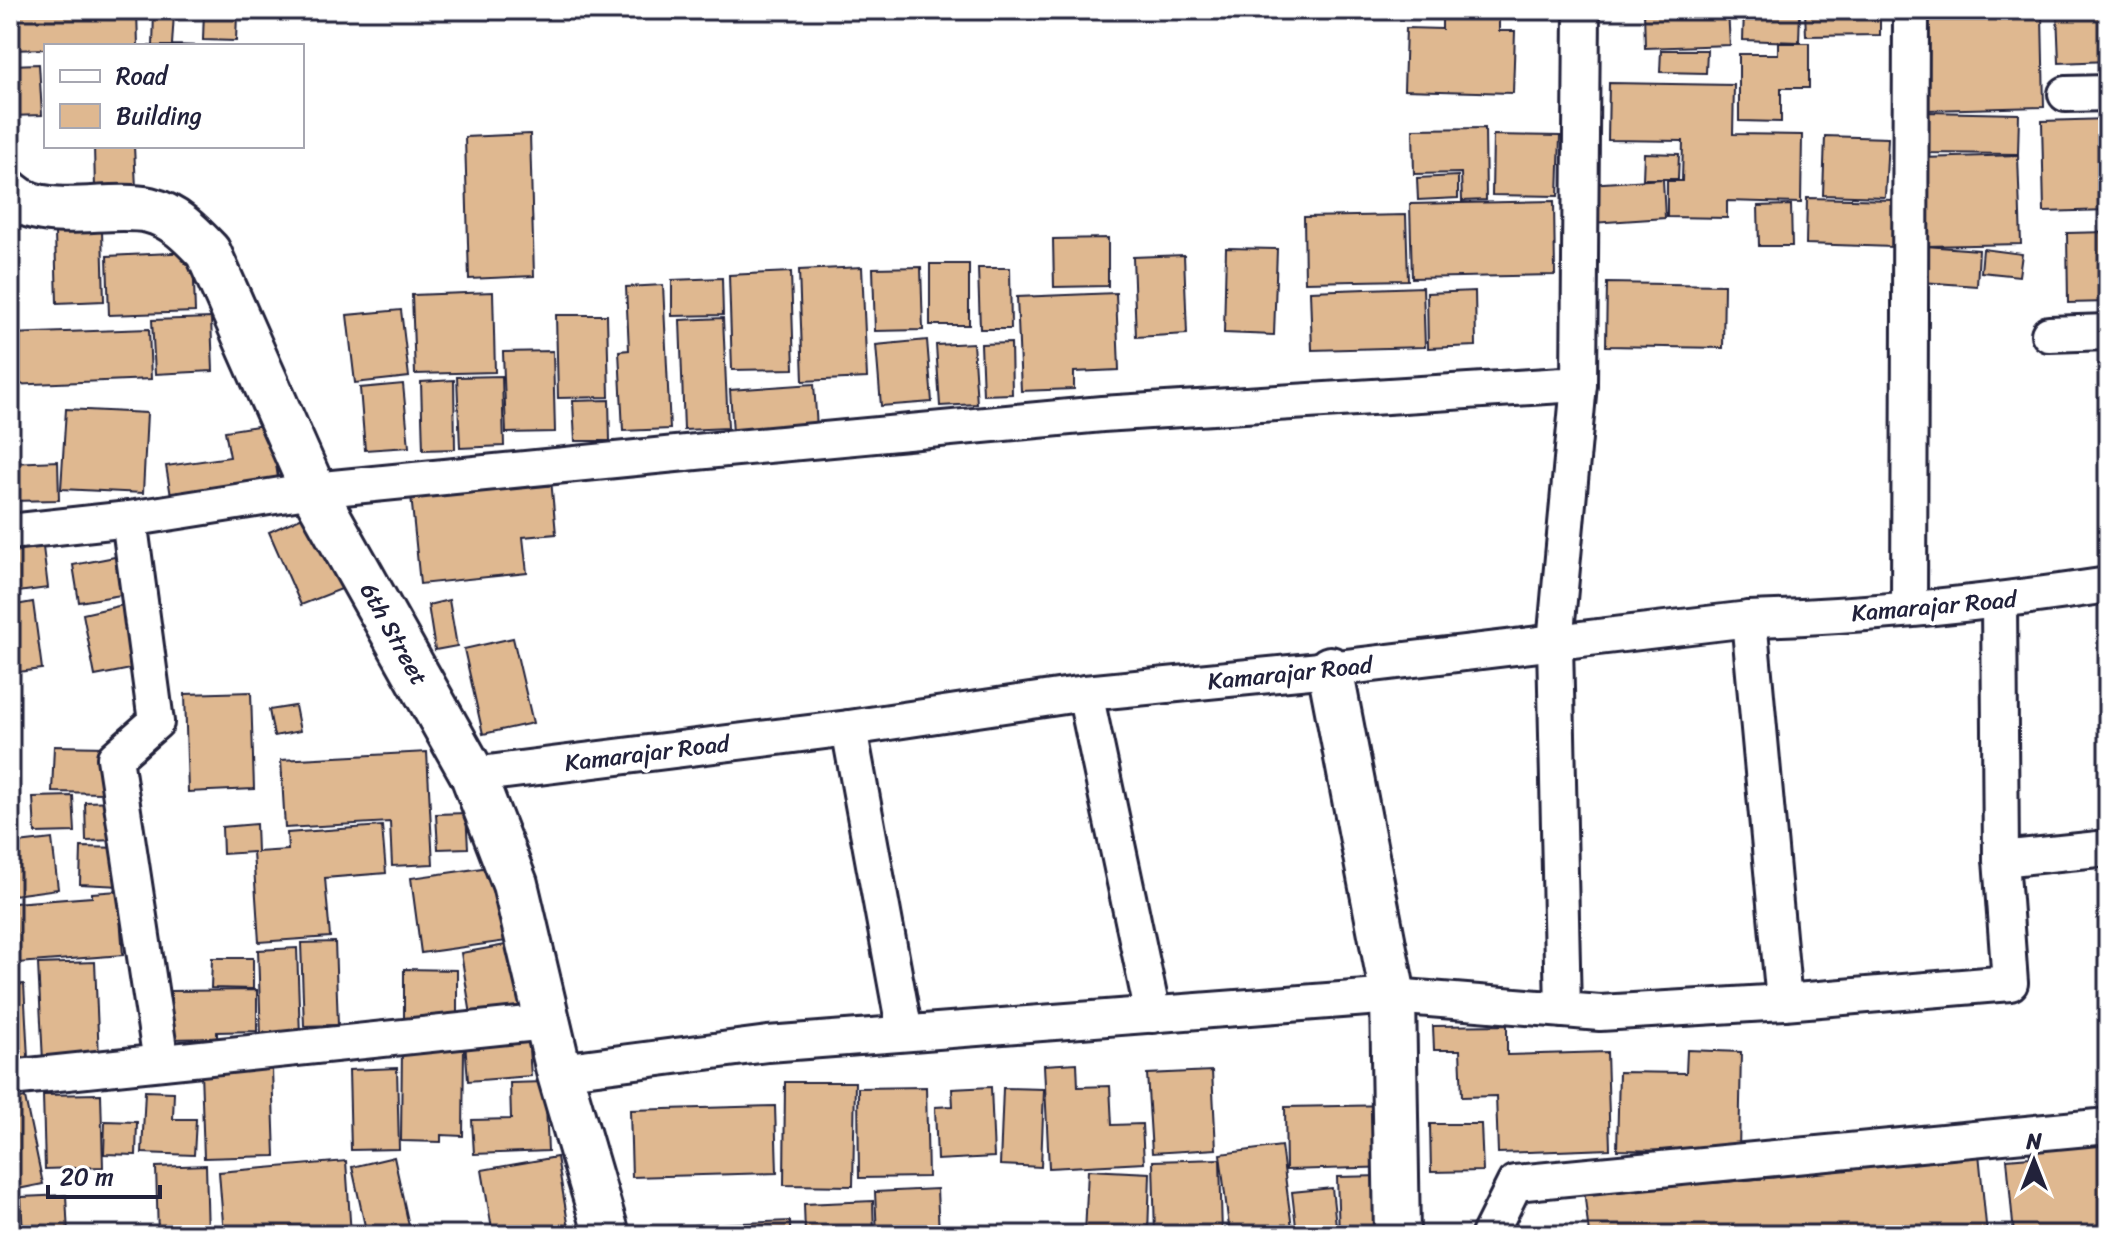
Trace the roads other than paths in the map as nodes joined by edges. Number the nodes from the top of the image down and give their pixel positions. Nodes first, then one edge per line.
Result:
1 (1582, 10) edge
2 (1911, 10) edge
3 (2108, 93) edge
4 (2066, 94) dead end
5 (10, 193) edge
6 (2108, 332) edge
7 (2049, 334) dead end
8 (1579, 384) junction
9 (313, 490) junction
10 (129, 519) junction
11 (10, 532) edge
12 (2108, 585) edge
13 (1999, 602) junction
14 (1909, 609) junction
15 (1749, 619) junction
16 (1555, 643) junction
17 (1330, 669) junction
18 (1085, 693) junction
19 (849, 728) junction
20 (473, 775) junction
21 (2108, 848) edge
22 (2001, 859) junction
23 (1393, 996) junction
24 (1784, 1002) junction
25 (1563, 1010) junction
26 (1153, 1015) junction
27 (547, 1022) junction
28 (905, 1033) junction
29 (161, 1062) junction
30 (559, 1071) junction
31 (10, 1078) edge
32 (2108, 1126) edge
33 (607, 1235) edge
34 (1397, 1235) edge
35 (1489, 1235) edge

1 - 8 street
2 - 14 street
3 - 4 street
5 - 9 street, 6th Street
6 - 7 street
8 - 9 street
8 - 16 street
9 - 10 street
9 - 20 street, 6th Street
10 - 11 street
10 - 29 street
12 - 13 street, Kamarajar Road
13 - 14 street, Kamarajar Road
13 - 22 street
14 - 15 street, Kamarajar Road
15 - 16 street, Kamarajar Road
15 - 24 street
16 - 17 street, Kamarajar Road
16 - 25 street
17 - 18 street, Kamarajar Road
17 - 23 street
18 - 19 street, Kamarajar Road
18 - 26 street
19 - 20 street, Kamarajar Road
19 - 28 street
20 - 27 street, 6th Street
21 - 22 street
22 - 24 street
23 - 25 street
23 - 26 street
23 - 34 street
24 - 25 street
26 - 28 street
27 - 29 street
27 - 30 street, 6th Street
28 - 30 street
29 - 31 street
30 - 33 street, 6th Street
32 - 35 street

